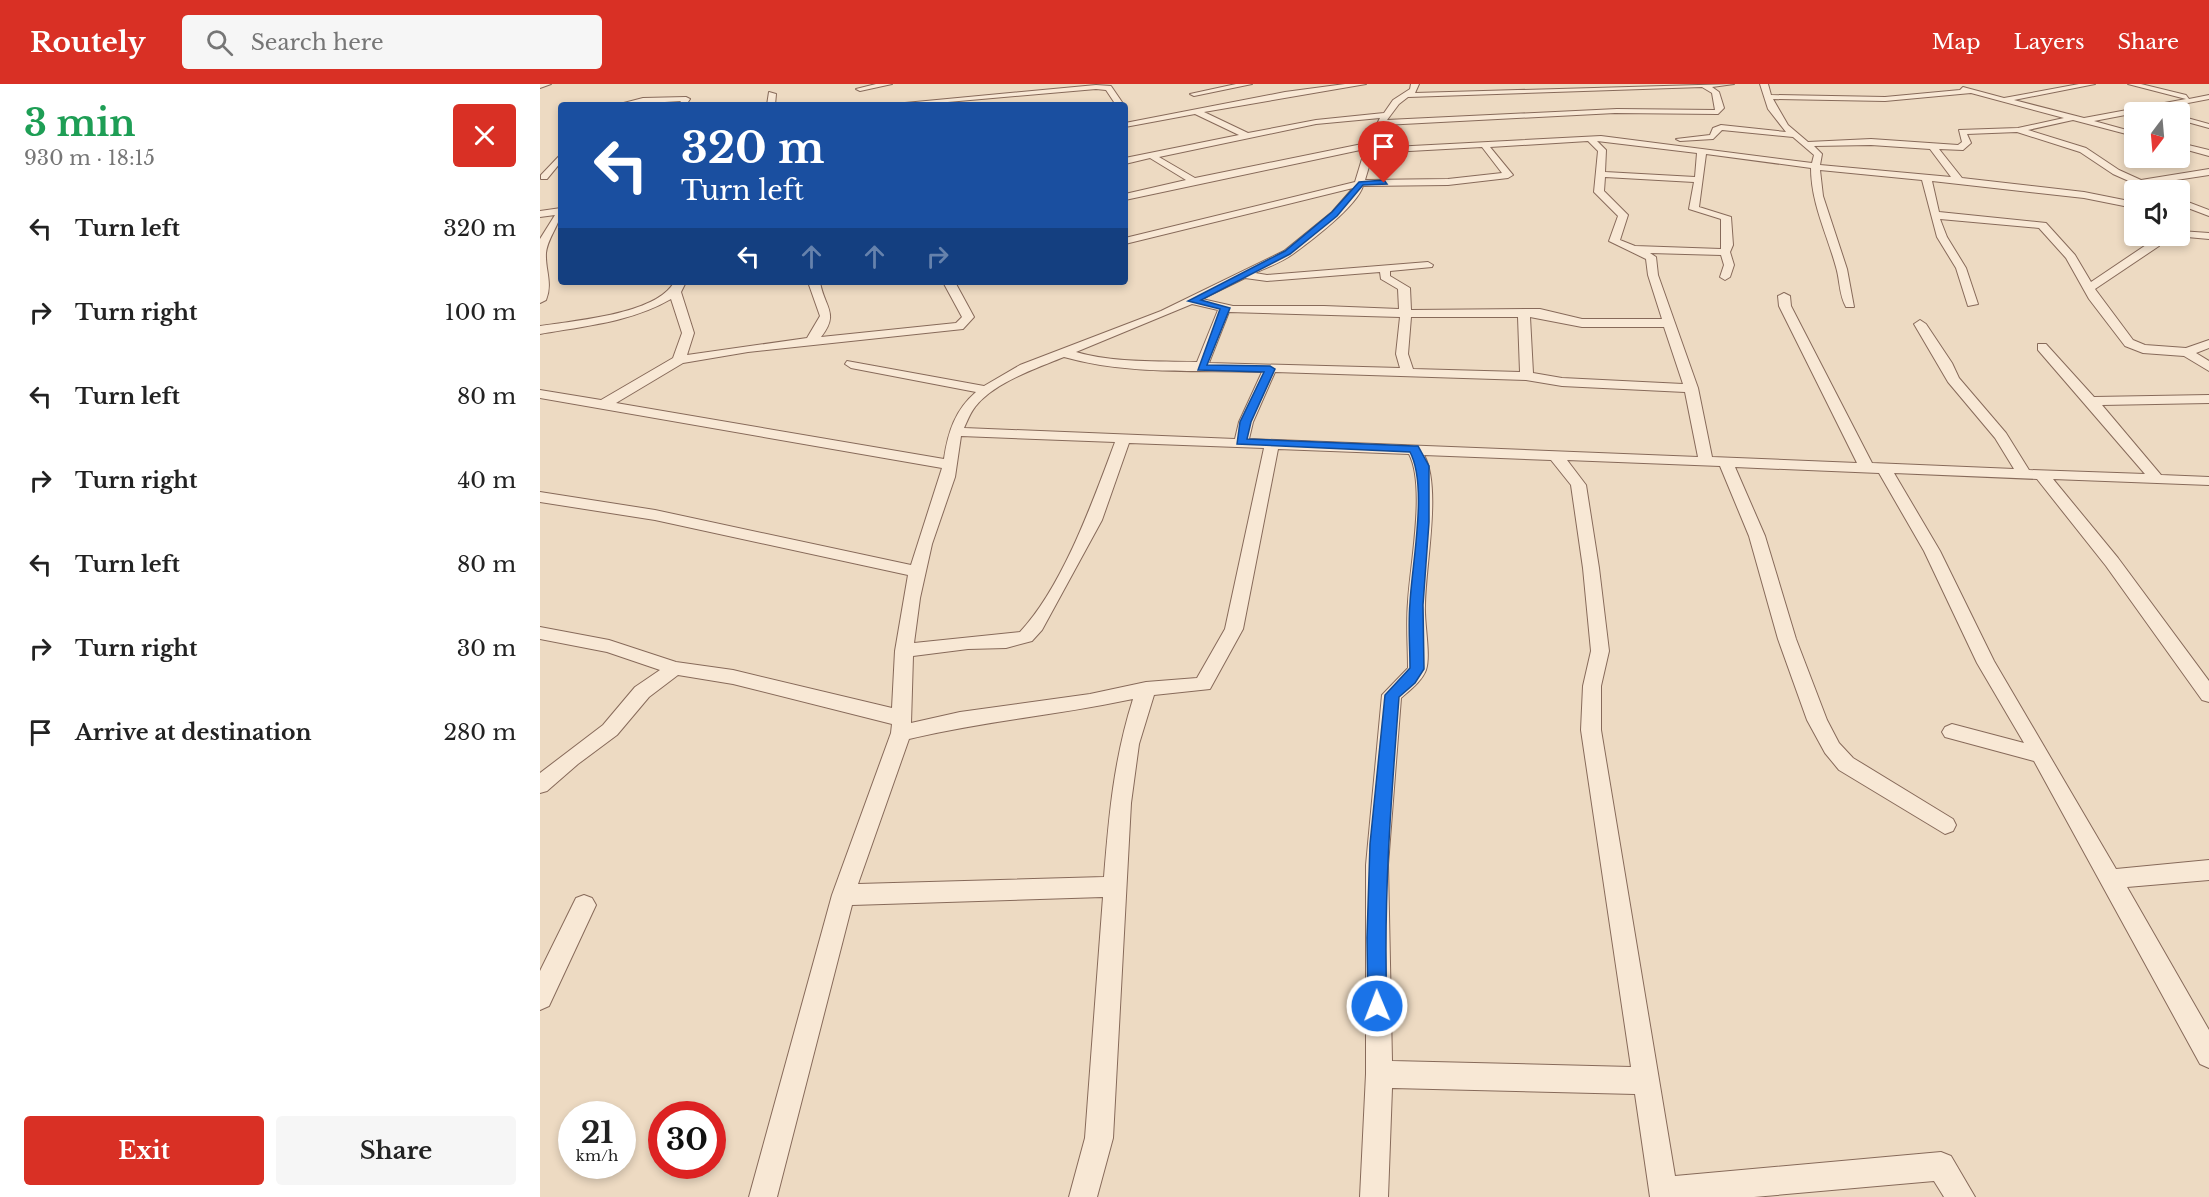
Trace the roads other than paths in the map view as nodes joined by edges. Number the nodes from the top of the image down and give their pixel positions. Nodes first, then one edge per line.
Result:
1 (547, 84) edge
2 (888, 84) edge
3 (1188, 84) edge
4 (1248, 84) edge
5 (1362, 84) edge
6 (1730, 84) edge
7 (1764, 84) edge
8 (1947, 84) edge
9 (2061, 84) edge
10 (2091, 84) edge
11 (2132, 84) edge
12 (540, 86) edge
13 (1704, 86) edge
14 (860, 87) edge
15 (2071, 87) junction
16 (1595, 88) edge
17 (1412, 90) edge
18 (1973, 92) junction
19 (1031, 93) junction
20 (772, 94) dead end
21 (1194, 94) junction
22 (1604, 97) dead end
23 (1768, 97) junction
24 (2209, 97) edge
25 (2193, 99) junction
26 (860, 100) dead end
27 (2006, 100) junction
28 (634, 102) edge
29 (684, 102) edge
30 (771, 102) edge
31 (952, 102) edge
32 (1032, 102) edge
33 (1118, 102) edge
34 (2177, 102) edge
35 (1611, 104) dead end
36 (1201, 110) junction
37 (2124, 113) edge
38 (1621, 115) junction
39 (2074, 118) junction
40 (1384, 119) junction
41 (2083, 121) junction
42 (2190, 121) edge
43 (1129, 125) edge
44 (2209, 126) edge
45 (2018, 130) junction
46 (2124, 131) edge
47 (1794, 135) junction
48 (1247, 136) junction
49 (1589, 138) junction
50 (1644, 139) junction
51 (1809, 144) junction
52 (1485, 146) junction
53 (1935, 147) junction
54 (1370, 148) junction
55 (2190, 148) edge
56 (1701, 150) junction
57 (2209, 153) edge
58 (1152, 156) junction
59 (558, 160) edge
60 (1128, 160) edge
61 (1817, 167) junction
62 (2209, 172) edge
63 (1601, 174) junction
64 (558, 176) edge
65 (542, 177) edge
66 (1926, 178) junction
67 (1698, 180) junction
68 (2134, 180) edge
69 (2158, 180) edge
70 (1193, 181) junction
71 (1959, 181) junction
72 (1361, 183) junction
73 (1128, 196) edge
74 (2124, 203) edge
75 (2190, 206) edge
76 (558, 212) edge
77 (2190, 212) edge
78 (540, 214) edge
79 (2209, 214) edge
80 (1934, 215) junction
81 (558, 217) edge
82 (2190, 235) edge
83 (2209, 236) edge
84 (1128, 240) edge
85 (2152, 246) edge
86 (1632, 248) junction
87 (1725, 252) junction
88 (1428, 265) dead end
89 (1385, 267) junction
90 (1245, 275) junction
91 (1725, 277) dead end
92 (814, 285) edge
93 (951, 285) edge
94 (678, 287) edge
95 (2090, 287) junction
96 (1784, 296) dead end
97 (540, 300) edge
98 (1192, 301) junction
99 (1972, 304) dead end
100 (1850, 305) dead end
101 (1225, 308) junction
102 (1525, 313) junction
103 (1404, 314) junction
104 (1668, 323) junction
105 (1920, 324) dead end
106 (540, 330) edge
107 (811, 341) junction
108 (2209, 344) edge
109 (2042, 347) dead end
110 (2187, 352) junction
111 (1064, 353) junction
112 (679, 360) junction
113 (851, 364) dead end
114 (2209, 367) edge
115 (1201, 368) junction
116 (1270, 369) junction
117 (1408, 372) junction
118 (1526, 376) junction
119 (1690, 388) junction
120 (986, 390) junction
121 (540, 394) edge
122 (2209, 399) edge
123 (2091, 401) junction
124 (602, 405) junction
125 (955, 432) junction
126 (1124, 438) junction
127 (1240, 442) junction
128 (1272, 443) junction
129 (1414, 449) junction
130 (1556, 456) junction
131 (1706, 461) junction
132 (1726, 462) junction
133 (951, 464) junction
134 (1875, 468) junction
135 (2032, 473) junction
136 (2155, 477) junction
137 (2205, 484) edge
138 (540, 497) edge
139 (918, 572) junction
140 (540, 633) edge
141 (904, 651) junction
142 (675, 668) junction
143 (1146, 689) junction
144 (2209, 695) edge
145 (902, 727) junction
146 (1952, 732) dead end
147 (2042, 755) junction
148 (540, 784) edge
149 (1945, 825) dead end
150 (2209, 870) edge
151 (2110, 879) junction
152 (1114, 886) junction
153 (843, 896) junction
154 (584, 905) dead end
155 (540, 998) edge
156 (2209, 1055) edge
157 (1379, 1074) junction
158 (1645, 1081) junction
159 (1664, 1194) edge
160 (762, 1197) edge
161 (1083, 1197) edge
162 (1374, 1197) edge
163 (1960, 1197) edge

1 - 12 street
2 - 14 street
3 - 21 street
4 - 21 street
5 - 36 street
6 - 13 street
7 - 23 street
8 - 18 street
9 - 15 street
10 - 15 street
11 - 25 street
13 - 16 street
13 - 38 street
14 - 26 street
15 - 27 street
16 - 17 street
16 - 22 street
17 - 40 street
18 - 23 street
18 - 27 street
19 - 31 street
19 - 32 street
19 - 33 street
20 - 30 street
21 - 36 street
23 - 47 street
24 - 25 street
25 - 34 street
27 - 39 street
28 - 29 street
35 - 38 street
36 - 43 street
36 - 48 street
37 - 41 street
38 - 40 street
39 - 41 street
39 - 45 street
40 - 48 street
40 - 54 street
41 - 46 street
42 - 44 street
45 - 53 street
45 - 68 street
47 - 50 street
47 - 51 street
48 - 58 street
49 - 50 street
49 - 52 street
49 - 63 street
50 - 56 street
51 - 53 street
51 - 61 street
52 - 54 street
52 - 72 street
53 - 71 street
54 - 70 street
54 - 72 street
55 - 57 street
56 - 61 street
56 - 67 street
58 - 60 street
58 - 70 street
59 - 65 street
61 - 66 street
61 - 100 street
62 - 69 street
63 - 67 street
63 - 86 street
64 - 65 street
66 - 71 street
66 - 80 street
67 - 87 street
70 - 73 street
71 - 74 street
72 - 84 street
72 - 90 street
75 - 79 street
76 - 78 street
77 - 79 street
80 - 95 street
80 - 99 street
81 - 97 street
82 - 83 street
85 - 95 street
86 - 87 street
86 - 104 street
87 - 91 street
88 - 89 street
89 - 90 street
89 - 103 street
90 - 98 street
92 - 107 street
93 - 107 street
94 - 106 street
94 - 112 street
95 - 110 street
96 - 134 street
98 - 101 street
98 - 111 street
101 - 103 street
101 - 115 street
102 - 103 street
102 - 104 street
102 - 118 street
103 - 117 street
104 - 119 street
105 - 135 street
107 - 112 street
108 - 110 street
109 - 123 street
110 - 114 street
111 - 115 street
111 - 120 street
112 - 124 street
113 - 120 street
115 - 116 street
116 - 117 street
116 - 127 street
117 - 118 street
118 - 119 street
119 - 131 street
120 - 125 street
121 - 124 street
122 - 123 street
123 - 136 street
124 - 133 street
125 - 126 street
125 - 133 street
126 - 127 street
126 - 141 street
127 - 128 street
128 - 129 street
128 - 143 street
129 - 130 street
129 - 157 street
130 - 131 street
130 - 158 street
131 - 132 street
132 - 134 street
132 - 149 street
133 - 139 street
134 - 135 street
134 - 147 street
135 - 136 street
135 - 144 street
136 - 137 street
138 - 139 street
139 - 141 street
140 - 142 street
141 - 145 street
142 - 145 street
142 - 148 street
143 - 145 street
143 - 152 street
145 - 153 street
146 - 147 street
147 - 151 street
150 - 151 street
151 - 156 street
152 - 153 street
152 - 161 street
153 - 160 street
154 - 155 street
157 - 158 street
157 - 162 street
158 - 159 street
159 - 163 street

